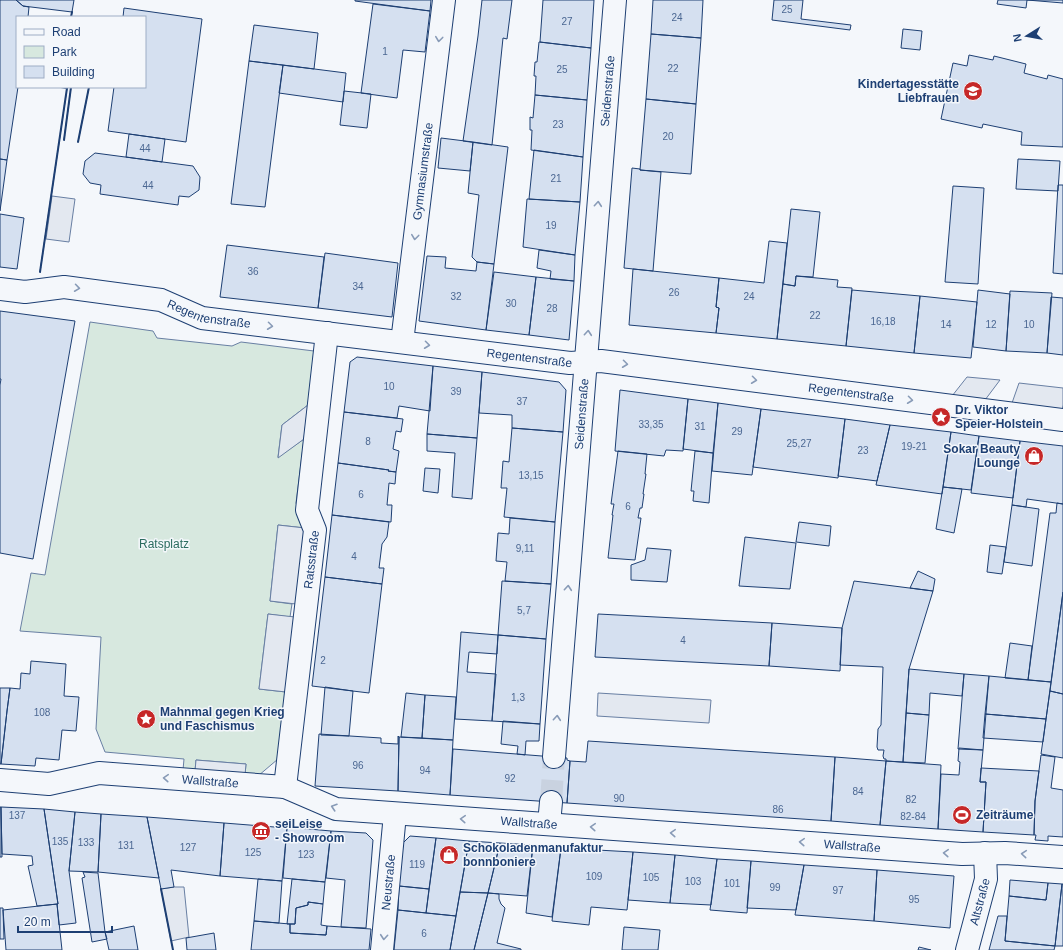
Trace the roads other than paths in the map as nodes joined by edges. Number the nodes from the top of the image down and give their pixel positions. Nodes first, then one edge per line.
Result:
1 (444, 0) edge
2 (614, 0) edge
3 (0, 289) edge
4 (327, 333) junction
5 (402, 342) junction
6 (586, 362) junction
7 (1063, 420) edge
8 (554, 757) tunnel mouth
9 (0, 780) edge
10 (285, 787) junction
11 (550, 802) tunnel mouth
12 (395, 814) junction
13 (548, 824) junction
14 (985, 853) junction
15 (1063, 858) edge
16 (382, 950) edge
17 (967, 950) edge

1 -> 5 street, Gymnasiumstraße
6 -> 2 street, Seidenstraße
3 -> 4 street, Regentenstraße
4 - 5 street, Regentenstraße
4 - 10 street, Ratsstraße
5 -> 6 street, Regentenstraße
6 -> 7 street, Regentenstraße
8 -> 6 street, Seidenstraße
10 -> 9 street, Wallstraße
12 -> 10 street, Wallstraße
11 - 13 street
13 -> 12 street, Wallstraße
12 -> 16 street, Neustraße
14 -> 13 street, Wallstraße
15 -> 14 street, Wallstraße
14 - 17 street, Altstraße

